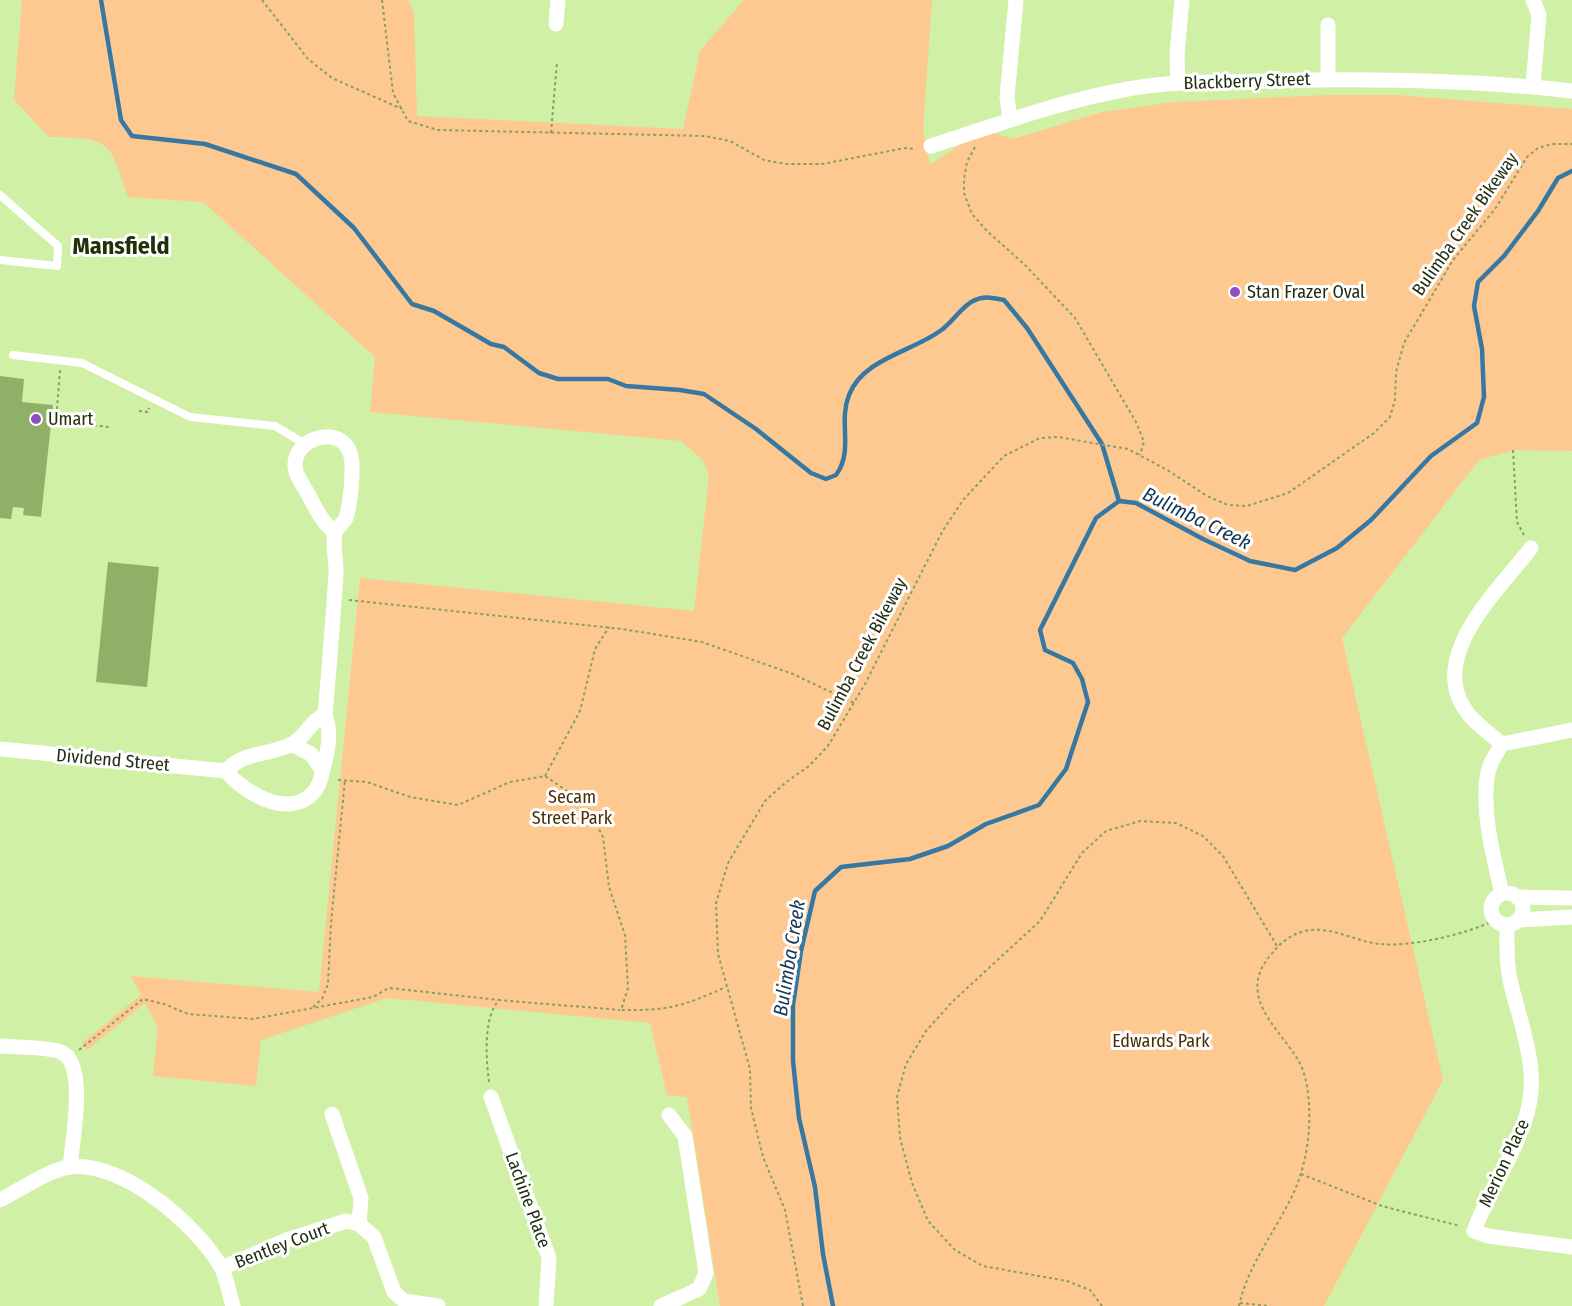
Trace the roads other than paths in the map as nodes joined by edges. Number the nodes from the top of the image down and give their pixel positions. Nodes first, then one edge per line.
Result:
1 (558, 0) edge
2 (1016, 0) edge
3 (1182, 0) edge
4 (1533, 0) edge
5 (556, 24) dead end
6 (1328, 25) dead end
7 (1328, 79) junction
8 (1178, 83) junction
9 (1533, 86) junction
10 (1572, 91) edge
11 (1010, 120) junction
12 (931, 146) road end
13 (0, 195) edge
14 (0, 260) edge
15 (12, 355) dead end
16 (305, 444) junction
17 (335, 532) junction
18 (1531, 548) road end
19 (325, 715) junction
20 (1572, 729) edge
21 (291, 744) junction
22 (1502, 744) junction
23 (0, 750) edge
24 (322, 770) junction
25 (225, 771) junction
26 (1502, 894) junction
27 (1517, 897) junction
28 (1572, 898) edge
29 (1572, 917) edge
30 (1507, 922) junction
31 (0, 1046) edge
32 (491, 1097) road end
33 (332, 1114) dead end
34 (669, 1116) dead end
35 (70, 1167) junction
36 (0, 1200) edge
37 (359, 1224) junction
38 (1572, 1247) edge
39 (222, 1268) junction
40 (233, 1306) edge
41 (438, 1306) edge
42 (546, 1306) edge
43 (661, 1306) edge

1 - 5 street
2 - 11 street
3 - 8 street
4 - 9 street
6 - 7 street
7 - 8 street, Blackberry Street
7 - 9 street, Blackberry Street
8 - 11 street, Blackberry Street
9 - 10 street, Blackberry Street
11 - 12 street, Blackberry Street
13 - 14 lane
15 - 16 lane
16 - 17 street
16 - 17 street
17 - 19 street
18 - 22 street
19 - 21 street
19 - 24 street
20 - 22 street
21 - 24 street
21 - 25 street
22 - 26 street
23 - 25 street, Dividend Street
24 - 25 street
26 - 27 street
26 - 30 street
27 - 28 street
27 - 30 street, Merion Place
29 - 30 street
30 - 38 street, Merion Place
31 - 35 street
32 - 42 street, Lachine Place
33 - 37 street
34 - 43 street
35 - 36 street
35 - 39 street
37 - 39 street, Bentley Court
37 - 41 street
39 - 40 street

